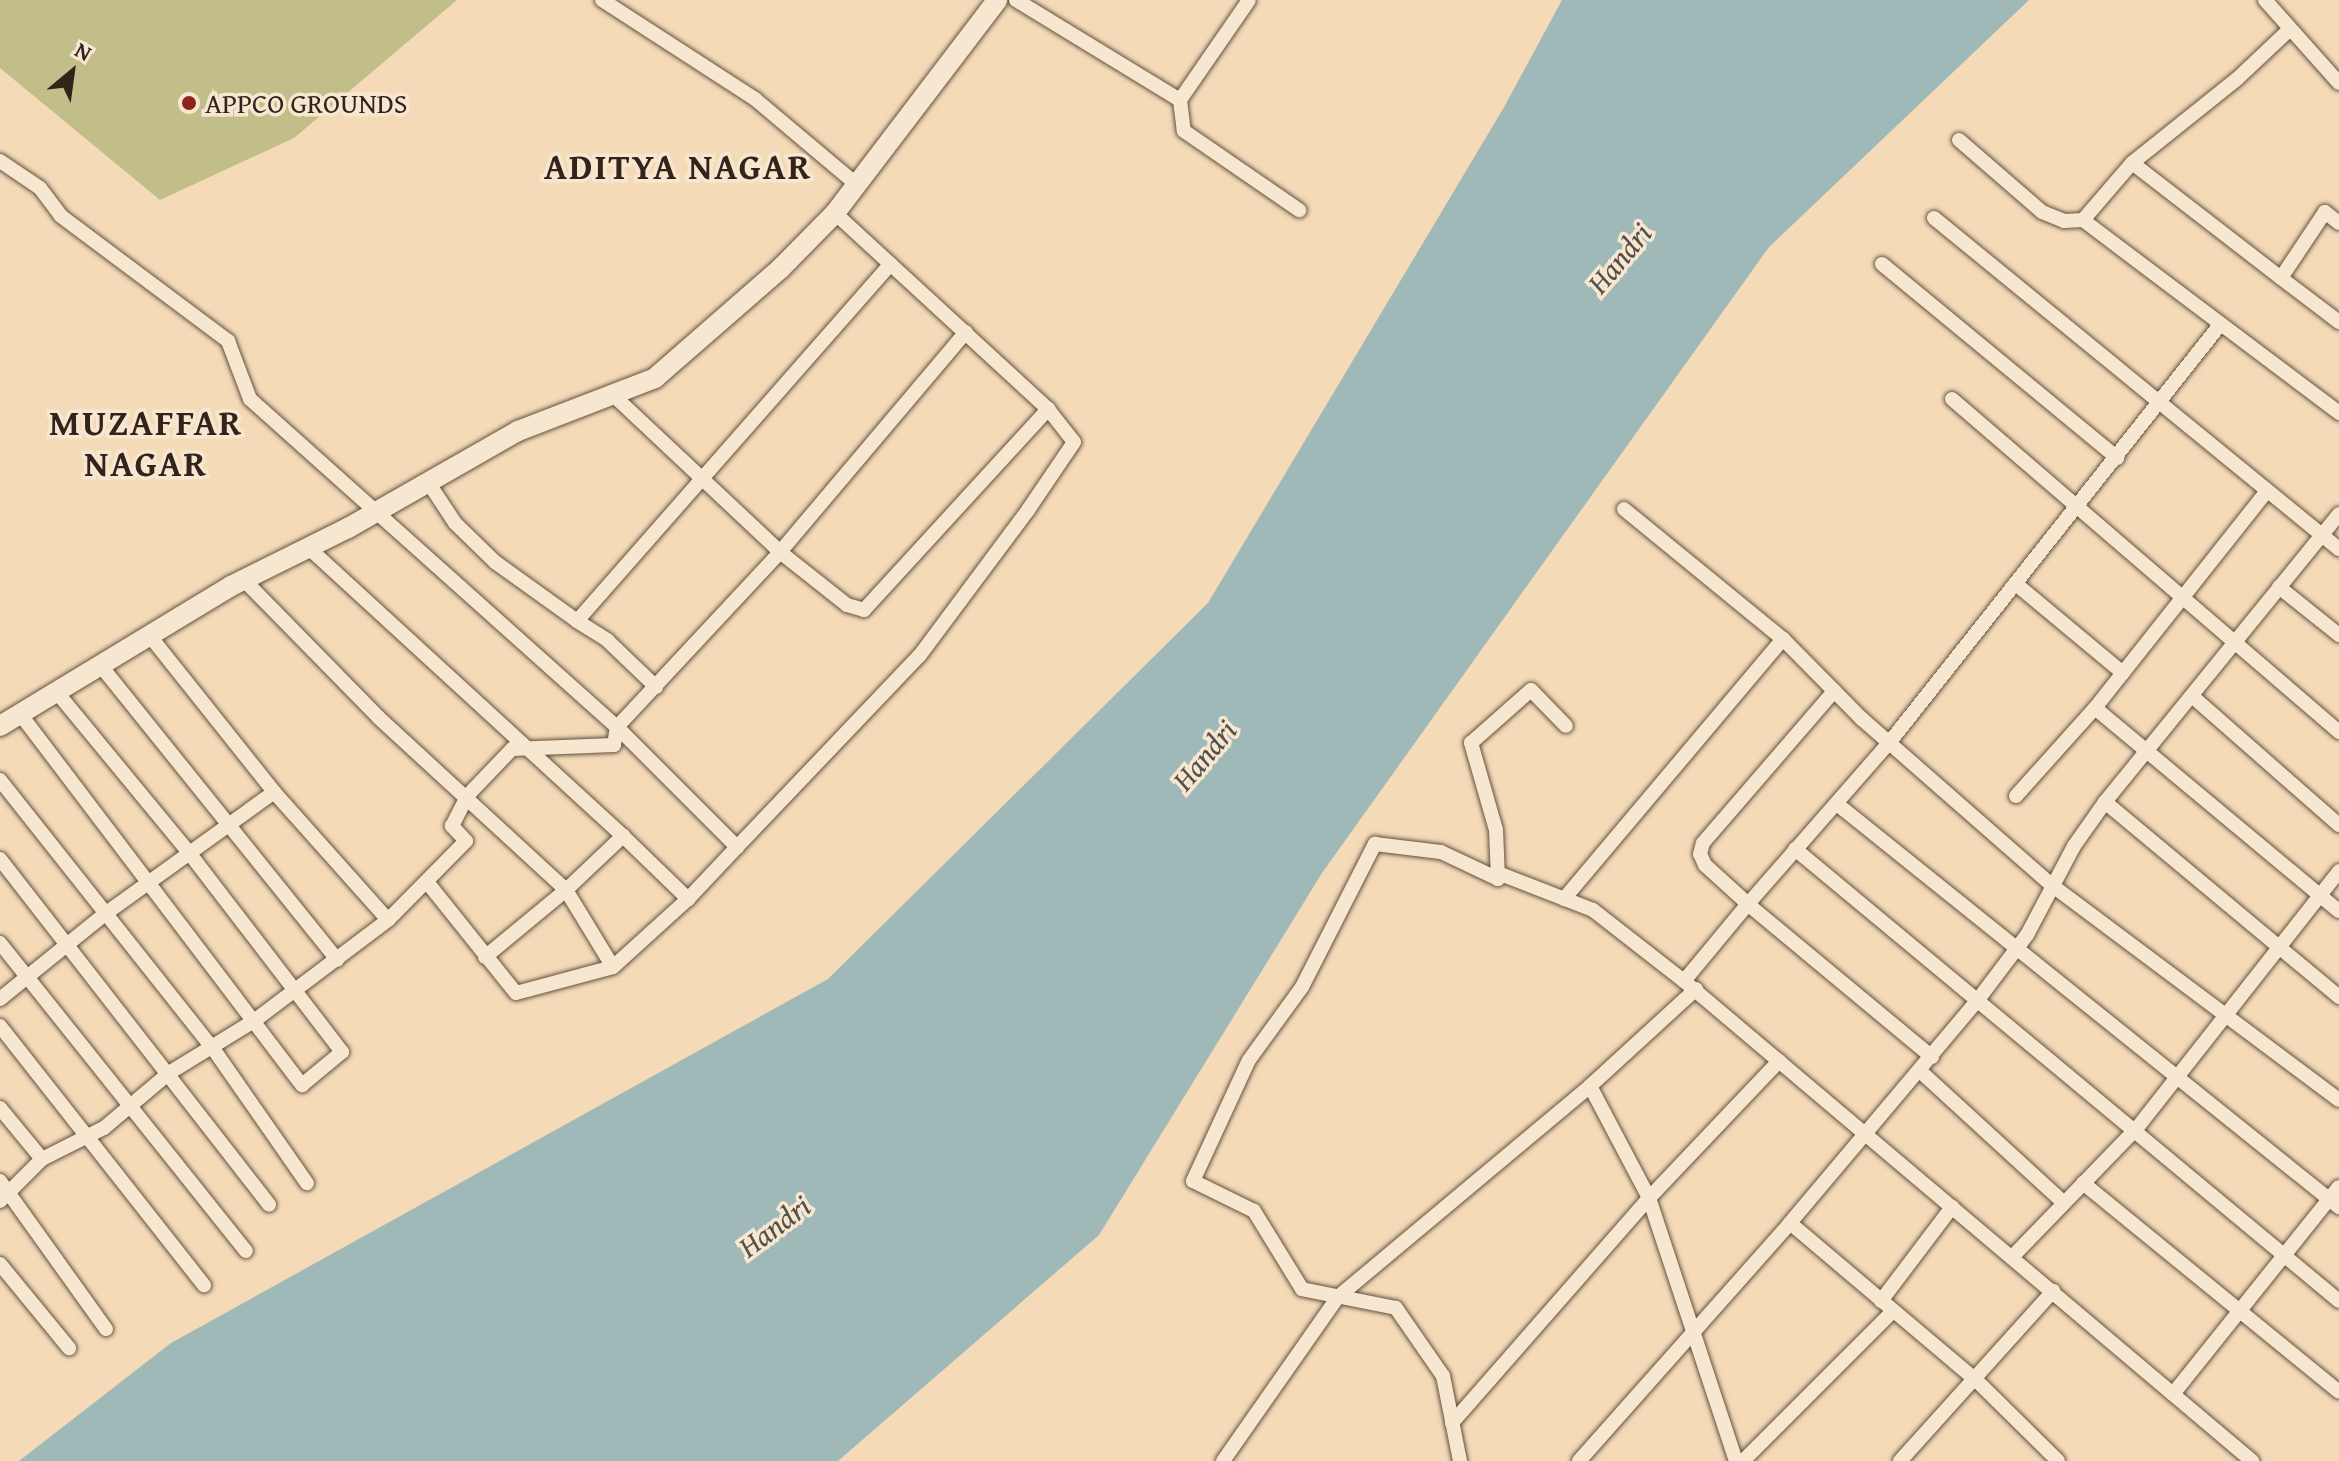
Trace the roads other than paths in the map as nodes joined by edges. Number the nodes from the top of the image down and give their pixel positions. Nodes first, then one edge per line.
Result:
1 (602, 0) edge
2 (997, 0) edge
3 (1016, 0) edge
4 (1249, 0) edge
5 (2265, 0) edge
6 (2290, 29) junction
7 (2339, 83) edge
8 (1180, 100) junction
9 (1959, 140) dead end
10 (0, 161) edge
11 (2132, 163) junction
12 (857, 185) junction
13 (1299, 210) dead end
14 (835, 213) junction
15 (1934, 218) dead end
16 (2083, 220) junction
17 (2339, 223) edge
18 (891, 264) junction
19 (1882, 264) dead end
20 (2281, 278) junction
21 (2339, 322) edge
22 (2219, 326) junction
23 (966, 332) junction
24 (612, 394) junction
25 (1952, 399) dead end
26 (2160, 403) junction
27 (1048, 409) junction
28 (2339, 413) edge
29 (2117, 458) junction
30 (701, 480) junction
31 (428, 482) junction
32 (2267, 491) junction
33 (1624, 509) dead end
34 (2075, 510) junction
35 (380, 511) junction
36 (2339, 514) edge
37 (2322, 535) junction
38 (309, 548) junction
39 (2339, 549) edge
40 (780, 552) junction
41 (244, 580) junction
42 (2016, 584) junction
43 (2279, 587) junction
44 (2182, 599) junction
45 (577, 621) junction
46 (2339, 635) edge
47 (150, 636) junction
48 (1783, 639) junction
49 (2235, 643) junction
50 (101, 666) junction
51 (2123, 673) junction
52 (656, 687) junction
53 (1834, 691) junction
54 (59, 695) junction
55 (2192, 696) junction
56 (2095, 708) junction
57 (21, 715) junction
58 (0, 726) edge
59 (1566, 726) dead end
60 (617, 727) junction
61 (2339, 732) edge
62 (1889, 743) junction
63 (533, 749) junction
64 (2148, 752) junction
65 (0, 780) edge
66 (274, 792) junction
67 (468, 795) junction
68 (2016, 796) dead end
69 (2105, 802) junction
70 (1837, 804) junction
71 (2339, 825) edge
72 (229, 826) junction
73 (623, 836) junction
74 (737, 847) junction
75 (1795, 849) junction
76 (191, 855) junction
77 (0, 859) edge
78 (2339, 871) edge
79 (1498, 873) junction
80 (427, 882) junction
81 (150, 885) junction
82 (2053, 886) junction
83 (566, 890) junction
84 (2320, 896) junction
85 (688, 899) junction
86 (1564, 899) junction
87 (1748, 904) junction
88 (2339, 911) edge
89 (105, 914) junction
90 (388, 920) junction
91 (0, 943) edge
92 (67, 944) junction
93 (2279, 947) junction
94 (2016, 951) junction
95 (485, 957) junction
96 (337, 960) junction
97 (613, 967) junction
98 (28, 977) junction
99 (1690, 985) junction
100 (295, 993) junction
101 (2339, 997) edge
102 (0, 999) edge
103 (1977, 1001) junction
104 (2225, 1014) junction
105 (254, 1021) junction
106 (0, 1026) edge
107 (212, 1047) junction
108 (1932, 1057) junction
109 (1779, 1061) junction
110 (1920, 1071) junction
111 (169, 1073) junction
112 (2179, 1079) junction
113 (1590, 1086) junction
114 (2339, 1100) edge
115 (126, 1106) junction
116 (0, 1108) edge
117 (2137, 1128) junction
118 (1865, 1135) junction
119 (86, 1139) junction
120 (42, 1159) junction
121 (307, 1183) dead end
122 (2083, 1183) junction
123 (3, 1191) edge
124 (1649, 1198) junction
125 (2336, 1198) edge
126 (2064, 1203) junction
127 (269, 1205) dead end
128 (1952, 1207) junction
129 (1790, 1223) junction
130 (246, 1251) dead end
131 (2284, 1254) junction
132 (2012, 1257) junction
133 (0, 1264) edge
134 (204, 1285) dead end
135 (2053, 1291) junction
136 (1338, 1297) junction
137 (1881, 1301) junction
138 (2339, 1301) edge
139 (1893, 1311) junction
140 (2238, 1312) junction
141 (106, 1329) dead end
142 (1691, 1332) junction
143 (69, 1348) dead end
144 (1976, 1380) junction
145 (2339, 1392) edge
146 (2173, 1394) junction
147 (1452, 1423) junction
148 (1903, 1460) edge
149 (1223, 1461) edge
150 (1460, 1461) edge
151 (1579, 1461) edge
152 (1736, 1461) edge
153 (1743, 1461) edge
154 (2058, 1461) edge
155 (2252, 1461) edge

1 - 12 street
2 - 12 main road
3 - 8 street
4 - 8 street
5 - 6 street
6 - 7 street
6 - 11 street
8 - 13 street
9 - 16 street
10 - 35 street
11 - 16 street
11 - 20 street
12 - 14 main road
14 - 18 street
14 - 24 main road
15 - 26 street
16 - 22 street
17 - 20 street
18 - 23 street
18 - 30 street
19 - 29 street
20 - 21 street
22 - 26 street
22 - 28 street
23 - 27 street
23 - 40 street
24 - 30 street
24 - 31 main road
25 - 34 street
26 - 29 street
26 - 32 street
27 - 40 street
27 - 74 street
29 - 34 street
30 - 40 street
30 - 45 street
31 - 35 main road
31 - 45 street
32 - 37 street
32 - 44 street
33 - 48 street
34 - 42 street
34 - 44 street
35 - 38 main road
35 - 60 street
36 - 37 street
37 - 39 street
37 - 43 street
38 - 41 main road
38 - 63 street
40 - 52 street
41 - 47 main road
41 - 67 street
42 - 51 street
42 - 62 street
43 - 46 street
43 - 49 street
44 - 49 street
44 - 51 street
45 - 52 street
47 - 50 main road
47 - 66 street
48 - 53 street
48 - 86 street
49 - 55 street
49 - 61 street
50 - 54 main road
50 - 72 street
51 - 56 street
52 - 60 street
53 - 62 street
53 - 87 street
54 - 57 main road
54 - 76 street
55 - 64 street
55 - 71 street
56 - 64 street
56 - 68 street
57 - 58 main road
57 - 81 street
59 - 79 street
60 - 63 street
60 - 74 street
62 - 70 street
62 - 82 street
63 - 67 street
63 - 73 street
64 - 69 street
64 - 84 street
65 - 89 street
66 - 72 street
66 - 90 street
67 - 80 street
67 - 83 street
69 - 82 street
69 - 93 street
70 - 75 street
70 - 94 street
72 - 76 street
72 - 96 street
73 - 83 street
73 - 85 street
74 - 85 street
75 - 87 street
75 - 103 street
76 - 81 street
76 - 100 street
77 - 92 street
78 - 84 street
79 - 86 street
79 - 136 street
80 - 90 street
80 - 95 street
81 - 89 street
81 - 105 street
82 - 94 street
82 - 104 street
83 - 95 street
83 - 97 street
84 - 88 street
84 - 93 street
85 - 97 street
86 - 99 street
87 - 99 street
87 - 108 street
89 - 92 street
89 - 107 street
90 - 96 street
91 - 98 street
92 - 98 street
92 - 111 street
93 - 101 street
93 - 104 street
94 - 103 street
94 - 112 street
95 - 97 street
96 - 100 street
98 - 102 street
98 - 115 street
99 - 109 street
99 - 113 street
100 - 105 street
100 - 105 street
103 - 108 street
103 - 117 street
104 - 112 street
104 - 114 street
105 - 107 street
106 - 119 street
107 - 111 street
107 - 121 street
108 - 110 street
109 - 118 street
109 - 124 street
110 - 118 street
110 - 126 street
111 - 115 street
111 - 127 street
112 - 117 street
112 - 125 street
113 - 124 street
113 - 136 street
115 - 119 street
115 - 130 street
116 - 120 street
117 - 122 street
117 - 131 street
118 - 128 street
118 - 129 street
119 - 120 street
119 - 134 street
120 - 123 street
122 - 126 street
122 - 140 street
123 - 141 street
124 - 142 street
124 - 147 street
125 - 131 street
126 - 132 street
128 - 132 street
128 - 137 street
129 - 137 street
129 - 142 street
131 - 138 street
131 - 140 street
132 - 135 street
133 - 143 street
135 - 144 street
135 - 146 street
136 - 147 street
136 - 149 street
137 - 139 street
139 - 144 street
139 - 153 street
140 - 145 street
140 - 146 street
142 - 151 street
142 - 152 street
144 - 148 street
144 - 154 street
146 - 155 street
147 - 150 street

